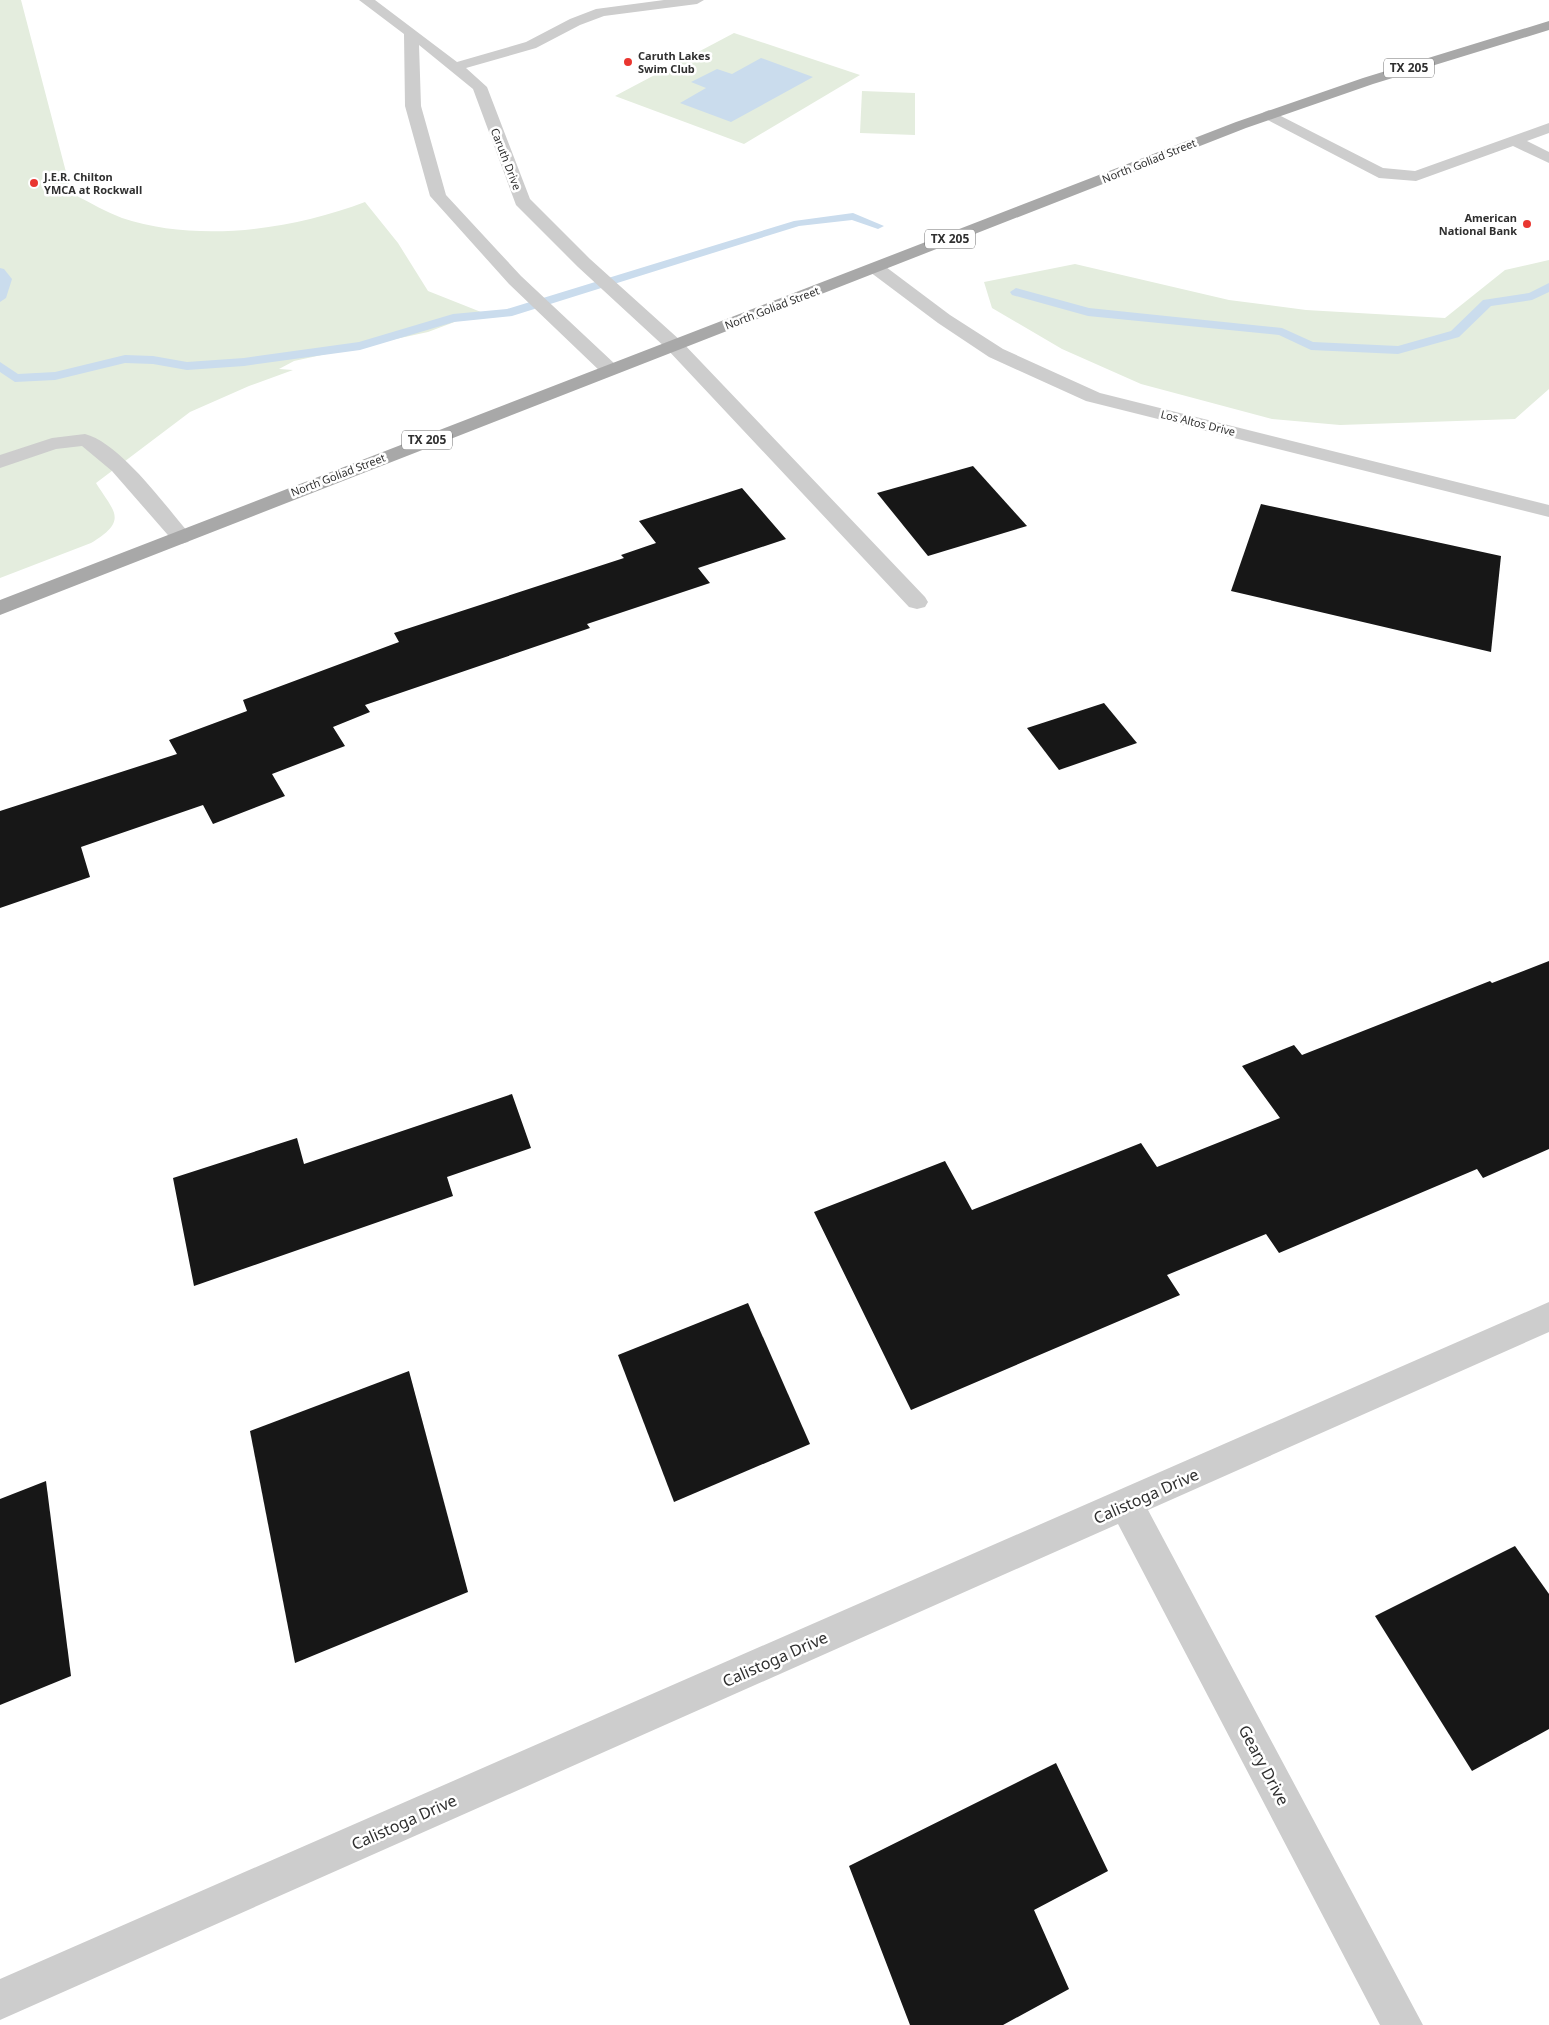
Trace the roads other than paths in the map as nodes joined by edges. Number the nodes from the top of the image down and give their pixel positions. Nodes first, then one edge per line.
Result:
1 (366, 0) edge
2 (697, 0) edge
3 (396, 3) dead end
4 (378, 8) junction
5 (1549, 25) edge
6 (411, 32) junction
7 (454, 67) junction
8 (1269, 115) junction
9 (1549, 128) edge
10 (1514, 141) junction
11 (1549, 158) edge
12 (876, 268) junction
13 (674, 345) junction
14 (609, 368) junction
15 (0, 462) edge
16 (1549, 511) edge
17 (181, 537) junction
18 (917, 602) dead end
19 (0, 608) edge
20 (1549, 1317) edge
21 (1127, 1505) junction
22 (0, 2000) edge
23 (1402, 2025) edge

1 - 4 street, Caruth Drive
2 - 7 street
3 - 4 street
4 - 6 street, Caruth Drive
5 - 8 main road, North Goliad Street / TX 205
6 - 7 street, Caruth Drive
6 - 14 street
7 - 13 street, Caruth Drive
8 - 10 street
8 - 12 main road, North Goliad Street / TX 205
9 - 10 street
10 - 11 street
12 - 13 main road, North Goliad Street / TX 205
12 - 16 street, Los Altos Drive
13 - 14 main road, North Goliad Street / TX 205
13 - 18 street, Caruth Drive
14 - 17 main road, North Goliad Street / TX 205
15 - 17 street
17 - 19 main road, North Goliad Street / TX 205
20 - 21 street, Calistoga Drive
21 - 22 street, Calistoga Drive
21 - 23 street, Geary Drive

